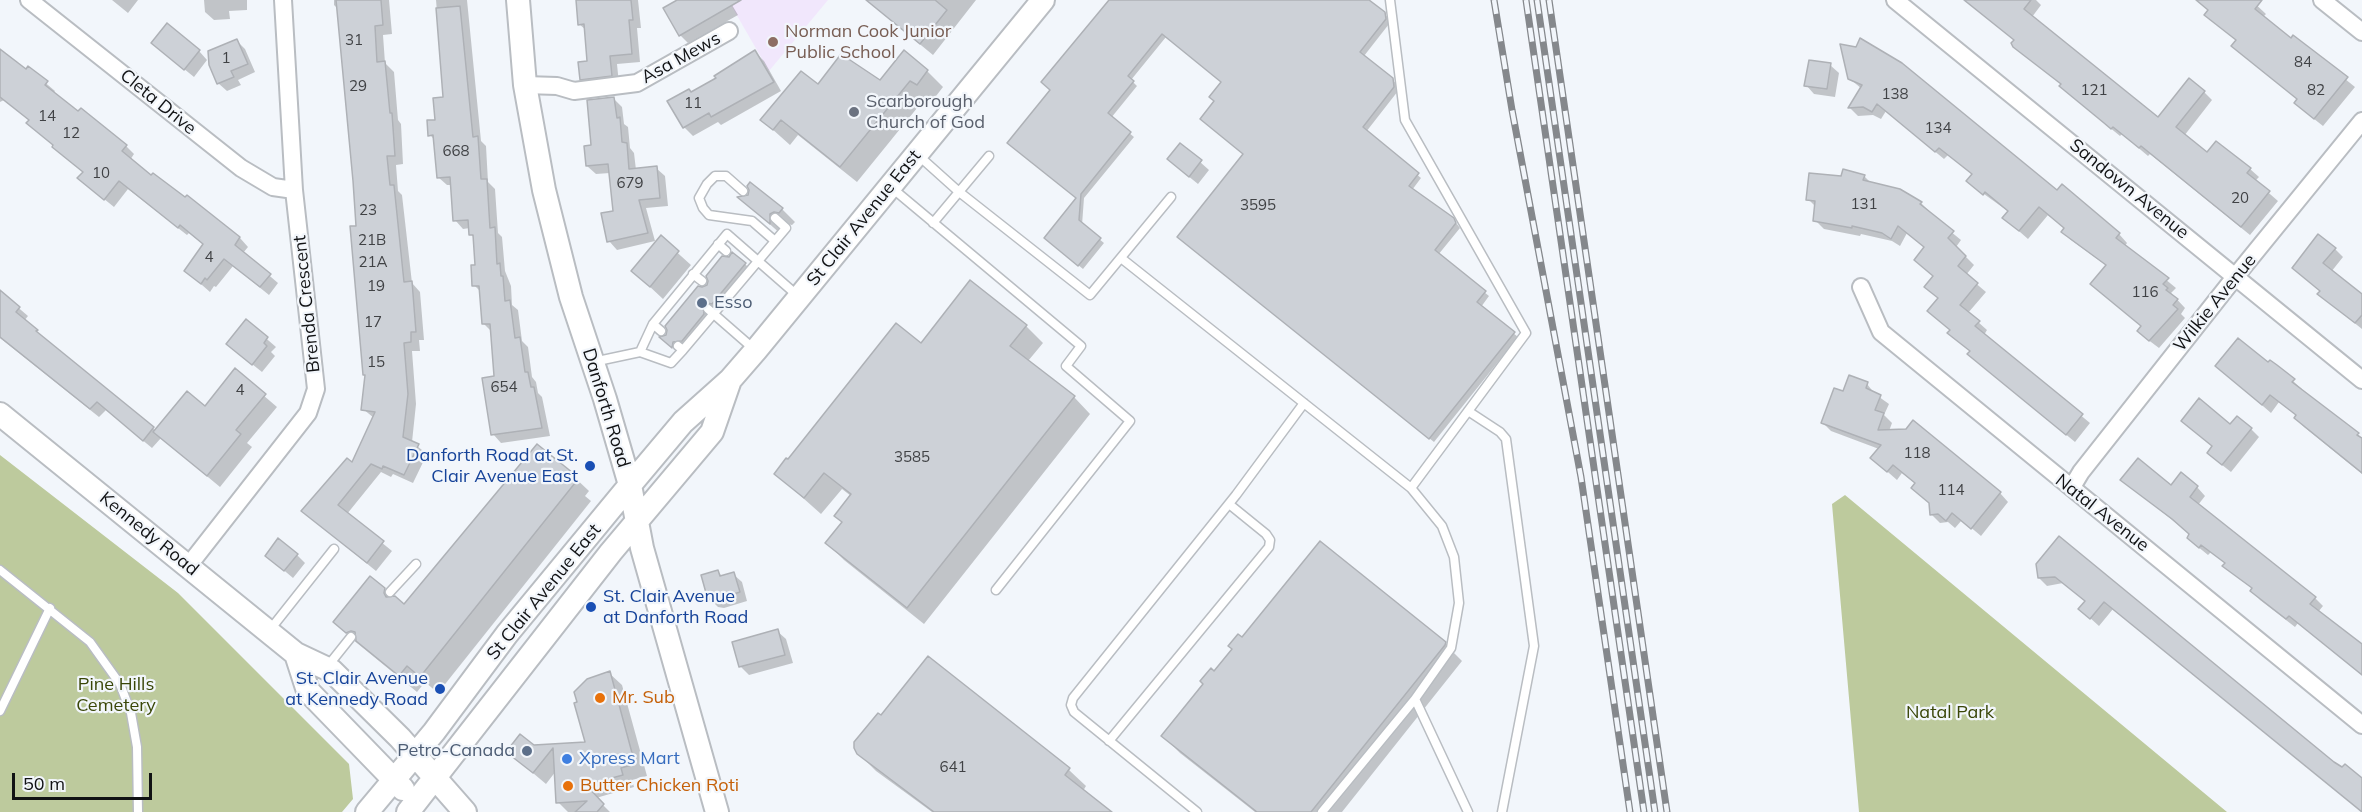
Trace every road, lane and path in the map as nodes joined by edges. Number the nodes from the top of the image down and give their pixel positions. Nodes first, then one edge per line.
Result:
1 (29, 0) edge
2 (283, 0) edge
3 (518, 0) edge
4 (1042, 0) edge
5 (1390, 0) edge
6 (1895, 0) edge
7 (2322, 0) edge
8 (729, 31) dead end
9 (2362, 32) edge
10 (525, 85) junction
11 (2362, 121) edge
12 (916, 153) junction
13 (989, 156) dead end
14 (890, 186) junction
15 (294, 190) junction
16 (743, 190) dead end
17 (958, 191) junction
18 (1172, 197) dead end
19 (775, 218) dead end
20 (933, 223) junction
21 (775, 241) junction
22 (718, 244) junction
23 (726, 251) dead end
24 (1121, 258) junction
25 (706, 260) junction
26 (758, 260) junction
27 (714, 266) dead end
28 (693, 274) junction
29 (2235, 277) junction
30 (702, 281) dead end
31 (1861, 287) dead end
32 (683, 288) junction
33 (691, 294) dead end
34 (799, 297) junction
35 (665, 309) junction
36 (711, 311) junction
37 (673, 316) dead end
38 (653, 324) junction
39 (661, 331) dead end
40 (756, 350) junction
41 (640, 352) junction
42 (593, 362) junction
43 (730, 380) junction
44 (2362, 380) edge
45 (1304, 403) junction
46 (1468, 411) junction
47 (0, 414) edge
48 (630, 485) junction
49 (2072, 487) junction
50 (1411, 488) junction
51 (1229, 504) junction
52 (638, 520) junction
53 (334, 549) dead end
54 (416, 564) dead end
55 (189, 565) junction
56 (1, 572) edge
57 (996, 590) dead end
58 (390, 592) dead end
59 (50, 608) junction
60 (268, 631) junction
61 (351, 637) dead end
62 (296, 654) junction
63 (326, 668) junction
64 (1415, 699) junction
65 (0, 711) edge
66 (2362, 724) edge
67 (1109, 741) junction
68 (415, 754) junction
69 (436, 778) junction
70 (394, 779) junction
71 (416, 809) edge
72 (138, 812) edge
73 (367, 812) edge
74 (465, 812) edge
75 (717, 812) edge
76 (1197, 812) edge
77 (1322, 812) edge
78 (1468, 812) edge
79 (1502, 812) edge

1 - 15 street, Cleta Drive
2 - 15 street, Brenda Crescent
3 - 10 main road, Danforth Road
4 - 12 main road, St Clair Avenue East
5 - 46 lane
6 - 29 street, Sandown Avenue
7 - 9 street
8 - 10 street, Asa Mews
10 - 42 main road, Danforth Road
11 - 29 street, Wilkie Avenue
12 - 14 main road, St Clair Avenue East
12 - 17 lane
13 - 17 lane
14 - 20 lane
14 - 34 main road, St Clair Avenue East
15 - 55 street, Brenda Crescent
16 - 21 lane
17 - 20 lane
17 - 24 lane
18 - 24 lane
19 - 21 lane
20 - 57 lane
21 - 26 lane
22 - 23 lane
22 - 25 lane
22 - 26 lane
24 - 45 lane
25 - 27 lane
25 - 28 lane
26 - 34 lane
26 - 36 lane
28 - 30 lane
28 - 32 lane
29 - 44 street, Sandown Avenue
29 - 49 street, Wilkie Avenue
31 - 49 street, Natal Avenue
32 - 33 lane
32 - 35 lane
34 - 40 main road, St Clair Avenue East
35 - 37 lane
35 - 38 lane
36 - 40 lane
36 - 41 lane
38 - 39 lane
38 - 41 lane
40 - 43 main road, St Clair Avenue East
41 - 42 lane
42 - 48 main road, Danforth Road
43 - 48 main road, St Clair Avenue East
43 - 52 main road, St Clair Avenue East
45 - 50 lane
45 - 51 lane
46 - 50 lane
46 - 79 lane
47 - 55 main road, Kennedy Road
48 - 52 main road, Danforth Road
48 - 68 main road, St Clair Avenue East
49 - 66 street, Natal Avenue
50 - 64 lane
51 - 67 lane
51 - 67 lane
52 - 69 main road, St Clair Avenue East
52 - 75 main road, Danforth Road
53 - 60 lane
54 - 58 lane
55 - 60 main road, Kennedy Road
56 - 59 lane
59 - 65 lane
59 - 72 lane
60 - 62 main road, Kennedy Road
61 - 63 lane
62 - 63 main road, Kennedy Road
62 - 70 main road
63 - 68 main road, Kennedy Road
64 - 77 lane
64 - 78 lane
67 - 76 lane
68 - 69 main road, Kennedy Road
68 - 70 main road, St Clair Avenue East
69 - 71 main road, St Clair Avenue East
69 - 74 main road, Kennedy Road
70 - 71 main road
70 - 73 main road, St Clair Avenue East

